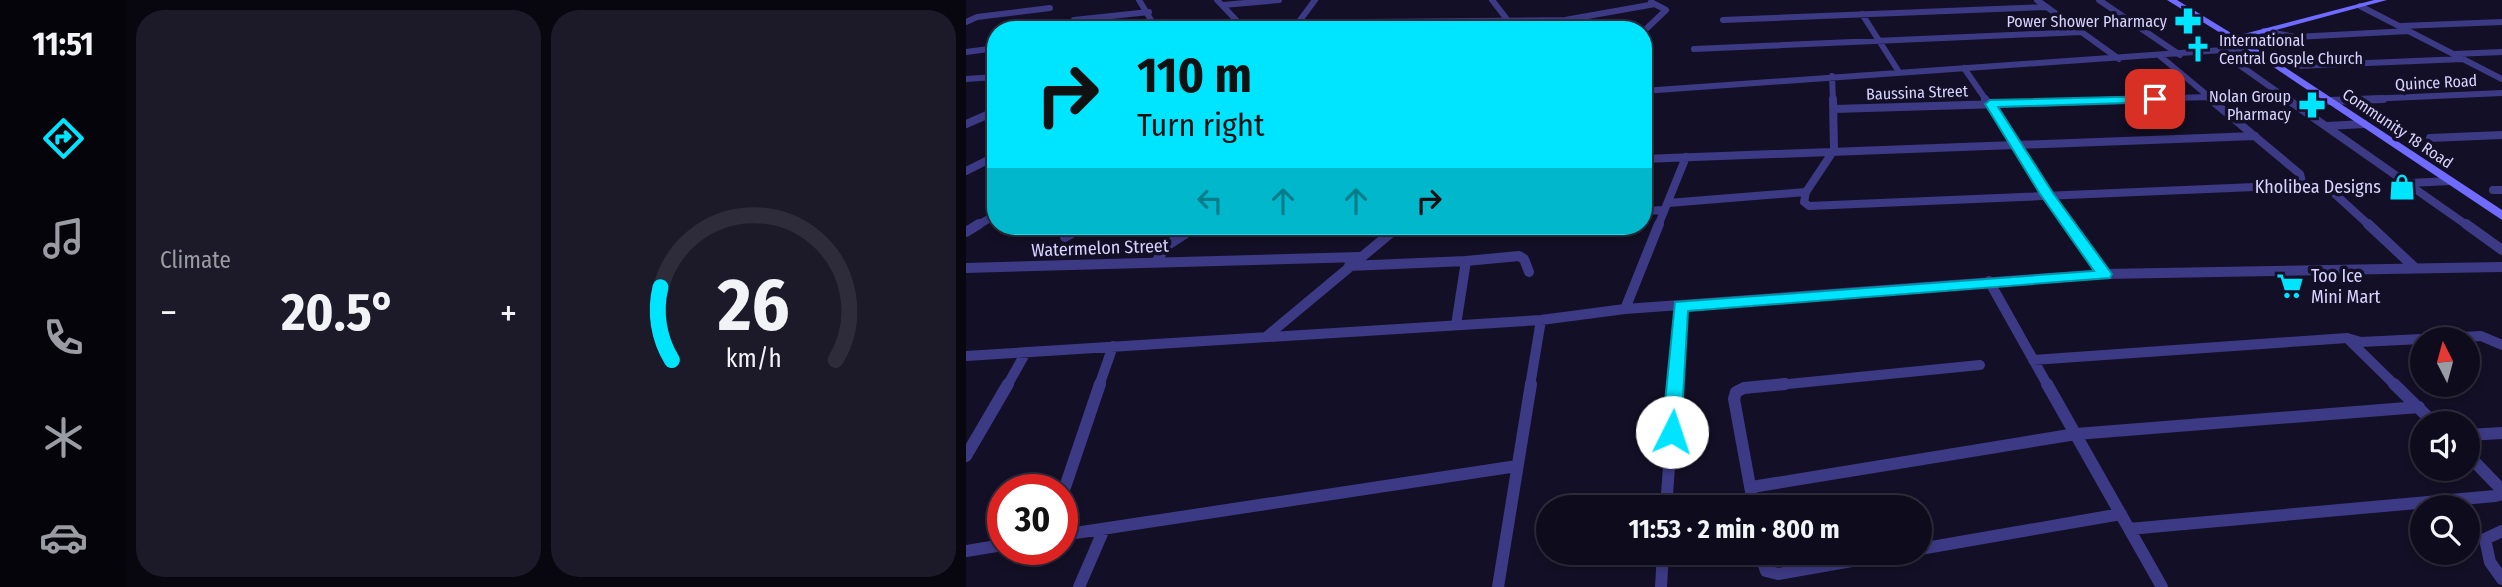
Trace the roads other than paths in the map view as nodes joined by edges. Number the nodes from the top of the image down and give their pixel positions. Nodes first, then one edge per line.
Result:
1 (1139, 0) edge
2 (1217, 0) edge
3 (1279, 0) edge
4 (1315, 0) edge
5 (1492, 0) edge
6 (1645, 0) edge
7 (2037, 0) edge
8 (2099, 0) edge
9 (2171, 0) edge
10 (2383, 0) edge
11 (1655, 4) junction
12 (1223, 5) junction
13 (2360, 6) junction
14 (2047, 7) junction
15 (1050, 8) dead end
16 (1149, 12) junction
17 (1862, 14) junction
18 (1506, 18) junction
19 (1074, 20) dead end
20 (1723, 20) dead end
21 (1153, 21) edge
22 (1238, 21) edge
23 (1303, 21) edge
24 (1463, 21) edge
25 (966, 22) edge
26 (2502, 22) edge
27 (1652, 23) edge
28 (2400, 26) junction
29 (2264, 31) junction
30 (2082, 32) junction
31 (2221, 32) junction
32 (2410, 32) junction
33 (2250, 35) junction
34 (2233, 39) junction
35 (1877, 40) junction
36 (2248, 47) junction
37 (987, 49) edge
38 (1694, 50) dead end
39 (2221, 51) junction
40 (966, 52) edge
41 (2502, 52) edge
42 (2453, 54) junction
43 (2180, 55) junction
44 (2160, 57) junction
45 (2463, 59) junction
46 (2119, 60) junction
47 (2296, 66) dead end
48 (1964, 68) junction
49 (1899, 72) junction
50 (1832, 76) junction
51 (987, 77) edge
52 (982, 78) junction
53 (966, 79) edge
54 (2502, 79) edge
55 (966, 86) edge
56 (1652, 90) edge
57 (2502, 93) edge
58 (2210, 97) junction
59 (2329, 101) junction
60 (1990, 104) junction
61 (1834, 109) junction
62 (987, 115) edge
63 (966, 124) edge
64 (2364, 124) junction
65 (2327, 126) junction
66 (2502, 135) edge
67 (2255, 136) junction
68 (2430, 138) dead end
69 (2017, 146) junction
70 (1834, 150) junction
71 (1686, 157) junction
72 (1652, 159) edge
73 (987, 160) edge
74 (966, 171) edge
75 (2450, 181) junction
76 (2410, 183) junction
77 (1807, 192) junction
78 (2047, 194) junction
79 (2335, 194) dead end
80 (1666, 206) junction
81 (1652, 209) edge
82 (2502, 216) edge
83 (987, 220) edge
84 (966, 232) edge
85 (1068, 235) edge
86 (1183, 235) edge
87 (1387, 235) edge
88 (1065, 237) dead end
89 (2502, 250) edge
90 (1360, 257) junction
91 (1466, 261) junction
92 (1156, 262) junction
93 (1348, 266) junction
94 (2502, 267) edge
95 (966, 268) edge
96 (2415, 268) junction
97 (1528, 272) dead end
98 (2104, 274) junction
99 (1989, 281) junction
100 (1681, 306) junction
101 (1625, 309) junction
102 (1541, 320) junction
103 (1456, 325) junction
104 (1267, 337) junction
105 (2347, 338) junction
106 (2502, 345) edge
107 (1112, 346) junction
108 (1026, 352) junction
109 (966, 356) edge
110 (2033, 360) junction
111 (1980, 365) dead end
112 (2418, 407) junction
113 (2422, 411) edge
114 (2502, 433) edge
115 (2076, 434) junction
116 (2480, 434) edge
117 (966, 456) edge
118 (1517, 466) junction
119 (2480, 467) edge
120 (1069, 474) edge
121 (1752, 487) junction
122 (2502, 490) edge
123 (1667, 495) edge
124 (1753, 495) edge
125 (2120, 514) junction
126 (1104, 529) junction
127 (2129, 529) junction
128 (2502, 531) edge
129 (1078, 533) edge
130 (1932, 547) edge
131 (987, 548) edge
132 (966, 551) edge
133 (1662, 565) edge
134 (1764, 565) edge
135 (1826, 565) edge
136 (2502, 579) edge
137 (1079, 587) edge
138 (1498, 587) edge
139 (1661, 587) edge
140 (2162, 587) edge

1 - 16 street
2 - 12 street
3 - 12 street
4 - 23 street
5 - 18 street
6 - 11 street
7 - 14 street
8 - 43 street
9 - 31 main road, Community 18 Road
10 - 13 main road
11 - 18 street
11 - 27 street
12 - 22 street
13 - 28 street
13 - 29 main road
14 - 17 street
14 - 30 street
15 - 25 street
16 - 19 street
16 - 21 street
17 - 20 street
17 - 35 street
18 - 24 street
26 - 28 street
28 - 32 street
29 - 32 street
29 - 33 main road
30 - 35 street
30 - 46 street
31 - 33 main road
31 - 34 main road, Community 18 Road
32 - 42 street
33 - 34 main road
33 - 36 main road
34 - 36 main road, Community 18 Road
35 - 38 street
35 - 49 street
36 - 39 street
36 - 59 main road, Community 18 Road
37 - 40 street
39 - 43 street
39 - 65 street
41 - 42 street
42 - 45 street
43 - 44 street
44 - 46 street
44 - 58 street
45 - 47 street
45 - 54 street
46 - 48 street
48 - 49 street
48 - 60 street
49 - 50 street
50 - 56 street
50 - 61 street
51 - 52 street
52 - 53 street
52 - 55 street
57 - 59 street, Quince Road
58 - 60 street, Baussina Street
58 - 67 street
59 - 64 main road, Community 18 Road
60 - 61 street, Baussina Street
60 - 69 street
61 - 70 street
62 - 63 street
64 - 65 street
64 - 75 main road, Community 18 Road
65 - 76 street
66 - 68 street
67 - 69 street
67 - 78 street
69 - 70 street
69 - 78 street
70 - 71 street
70 - 77 street
71 - 72 street
71 - 80 street
73 - 74 street
75 - 76 street
75 - 82 main road, Community 18 Road
76 - 89 street
77 - 78 street
77 - 80 street
78 - 98 street
79 - 96 street
80 - 81 street
80 - 101 street
83 - 84 street
85 - 88 street
86 - 92 street
87 - 90 street
90 - 92 street, Watermelon Street
90 - 93 street
91 - 93 street
91 - 97 street
91 - 103 street
92 - 95 street, Watermelon Street
93 - 104 street
94 - 96 street
96 - 98 street
98 - 99 street
99 - 100 street
99 - 110 street
100 - 101 street
100 - 123 street
101 - 102 street
102 - 103 street
102 - 118 street
103 - 104 street
104 - 107 street
105 - 106 street
105 - 110 street
105 - 112 street
107 - 108 street
107 - 120 street
108 - 109 street
108 - 117 street
110 - 115 street
111 - 121 street
112 - 113 street
112 - 115 street
114 - 116 street
115 - 121 street
115 - 125 street
118 - 126 street
118 - 138 street
119 - 122 street
121 - 124 street
122 - 127 street
125 - 127 street
125 - 130 street
126 - 129 street
126 - 137 street
127 - 140 street
128 - 136 street
131 - 132 street
133 - 139 street
134 - 135 street

